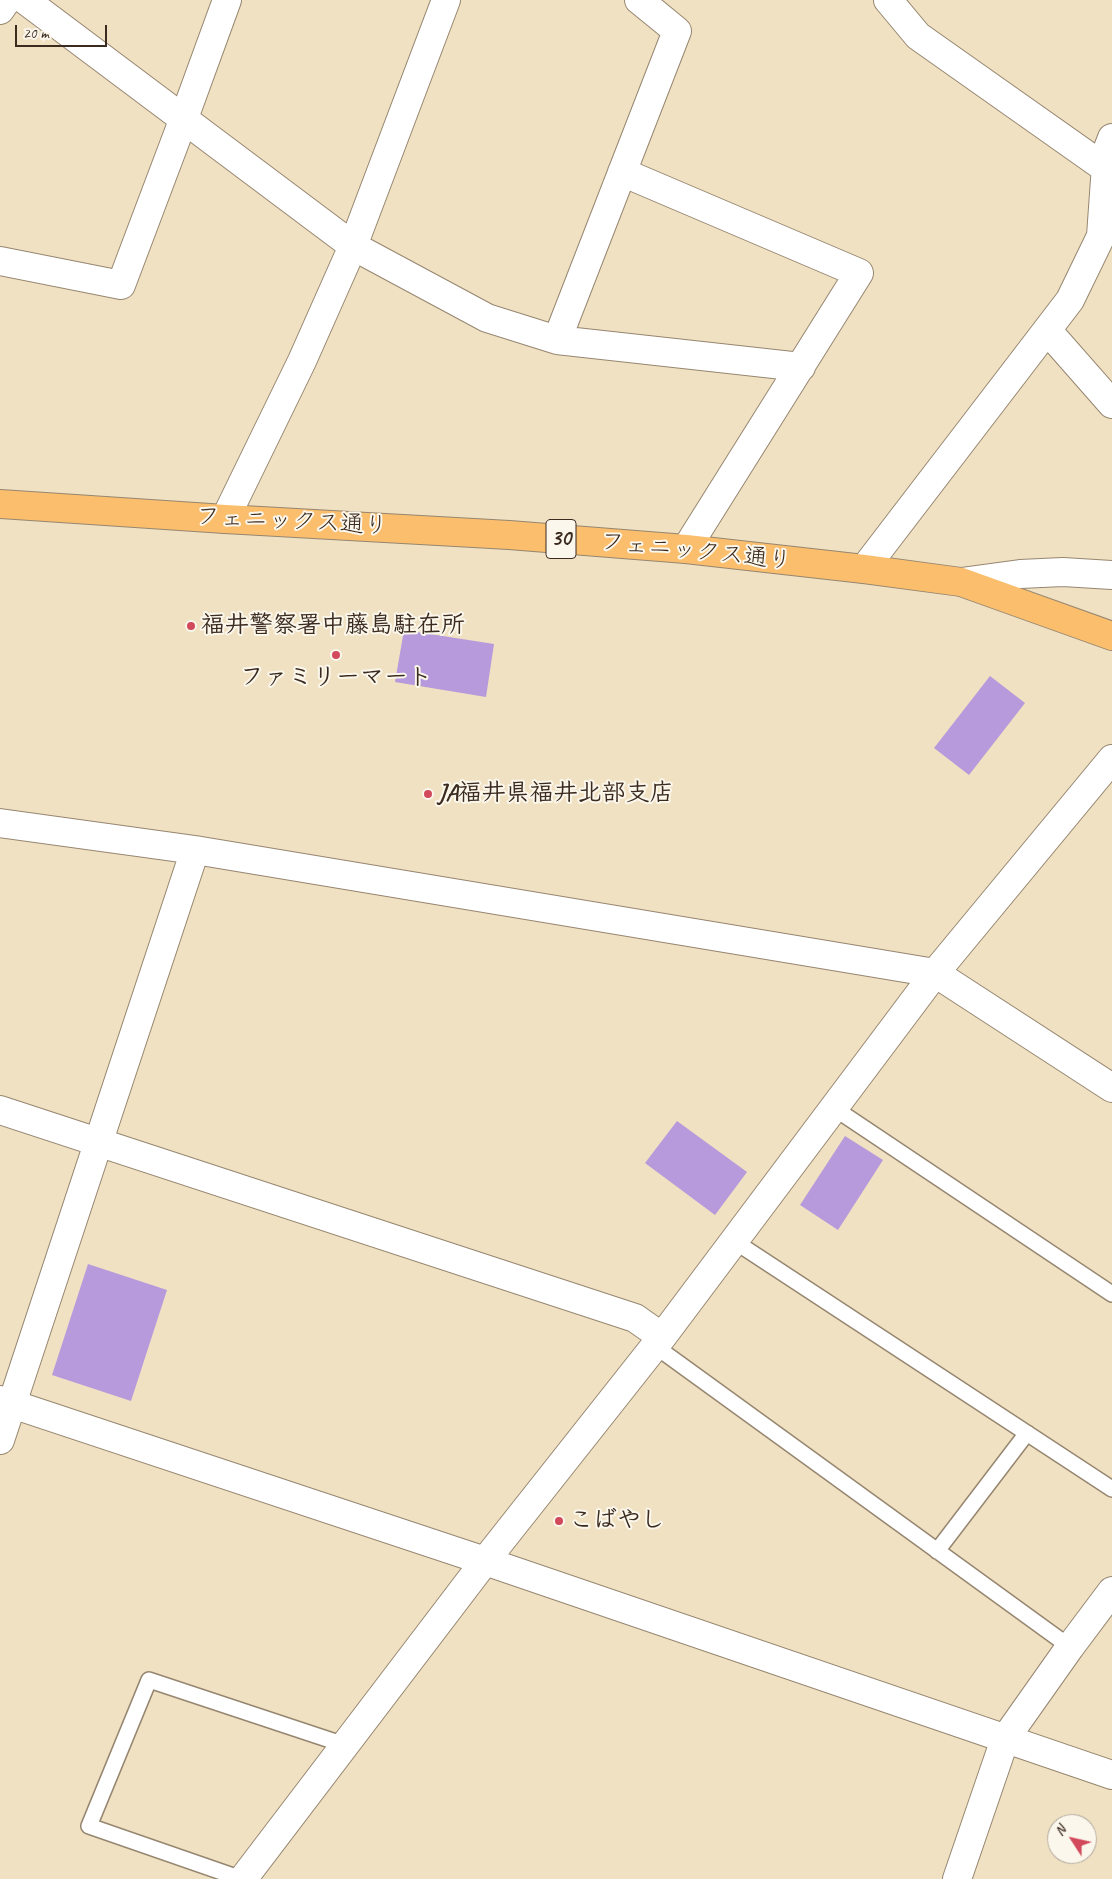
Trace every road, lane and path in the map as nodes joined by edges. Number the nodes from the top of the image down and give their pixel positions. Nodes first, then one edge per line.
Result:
1 (6, 0) edge
2 (25, 0) edge
3 (227, 0) edge
4 (446, 0) edge
5 (639, 0) edge
6 (888, 0) edge
7 (0, 10) edge
8 (184, 118) junction
9 (1112, 138) edge
10 (1105, 168) junction
11 (622, 172) junction
12 (1107, 214) edge
13 (353, 246) junction
14 (0, 261) edge
15 (1047, 330) junction
16 (557, 340) junction
17 (801, 367) junction
18 (1112, 404) edge
19 (0, 504) edge
20 (225, 519) junction
21 (686, 549) junction
22 (864, 569) junction
23 (1112, 574) edge
24 (962, 582) junction
25 (1112, 636) edge
26 (1112, 759) edge
27 (0, 823) edge
28 (195, 850) junction
29 (935, 973) junction
30 (1112, 1088) edge
31 (834, 1108) junction
32 (0, 1110) edge
33 (99, 1142) junction
34 (734, 1241) junction
35 (1112, 1294) edge
36 (658, 1342) junction
37 (6, 1402) edge
38 (1027, 1433) junction
39 (0, 1440) edge
40 (1112, 1489) edge
41 (937, 1551) junction
42 (485, 1561) junction
43 (1112, 1591) edge
44 (1070, 1647) junction
45 (1005, 1739) junction
46 (345, 1745) junction
47 (1112, 1775) edge
48 (242, 1879) edge
49 (957, 1879) edge

1 - 7 street
2 - 8 street
3 - 8 street
4 - 13 street
5 - 11 street
6 - 10 street
8 - 13 street
8 - 14 street
9 - 10 street
10 - 12 street
11 - 16 street
11 - 17 street
12 - 15 street
13 - 16 street
13 - 20 street
15 - 18 street
15 - 22 street
16 - 17 street
17 - 21 street
19 - 20 main road, フェニックス通り / 30
20 - 21 main road, フェニックス通り / 30
21 - 22 main road, フェニックス通り / 30
22 - 24 main road, フェニックス通り / 30
23 - 24 street
24 - 25 main road, フェニックス通り / 30
26 - 29 street
27 - 28 street
28 - 29 street
28 - 33 street
29 - 30 street
29 - 31 street
31 - 34 street
31 - 35 lane
32 - 33 street
33 - 36 street
33 - 37 street
34 - 36 street
34 - 38 lane
36 - 41 lane
36 - 42 street
37 - 39 street
37 - 42 street
38 - 40 lane
38 - 41 lane
41 - 44 lane
42 - 45 street
42 - 46 street
43 - 44 street
44 - 45 street
45 - 47 street
45 - 49 street
46 - 48 street
46 - 48 lane

